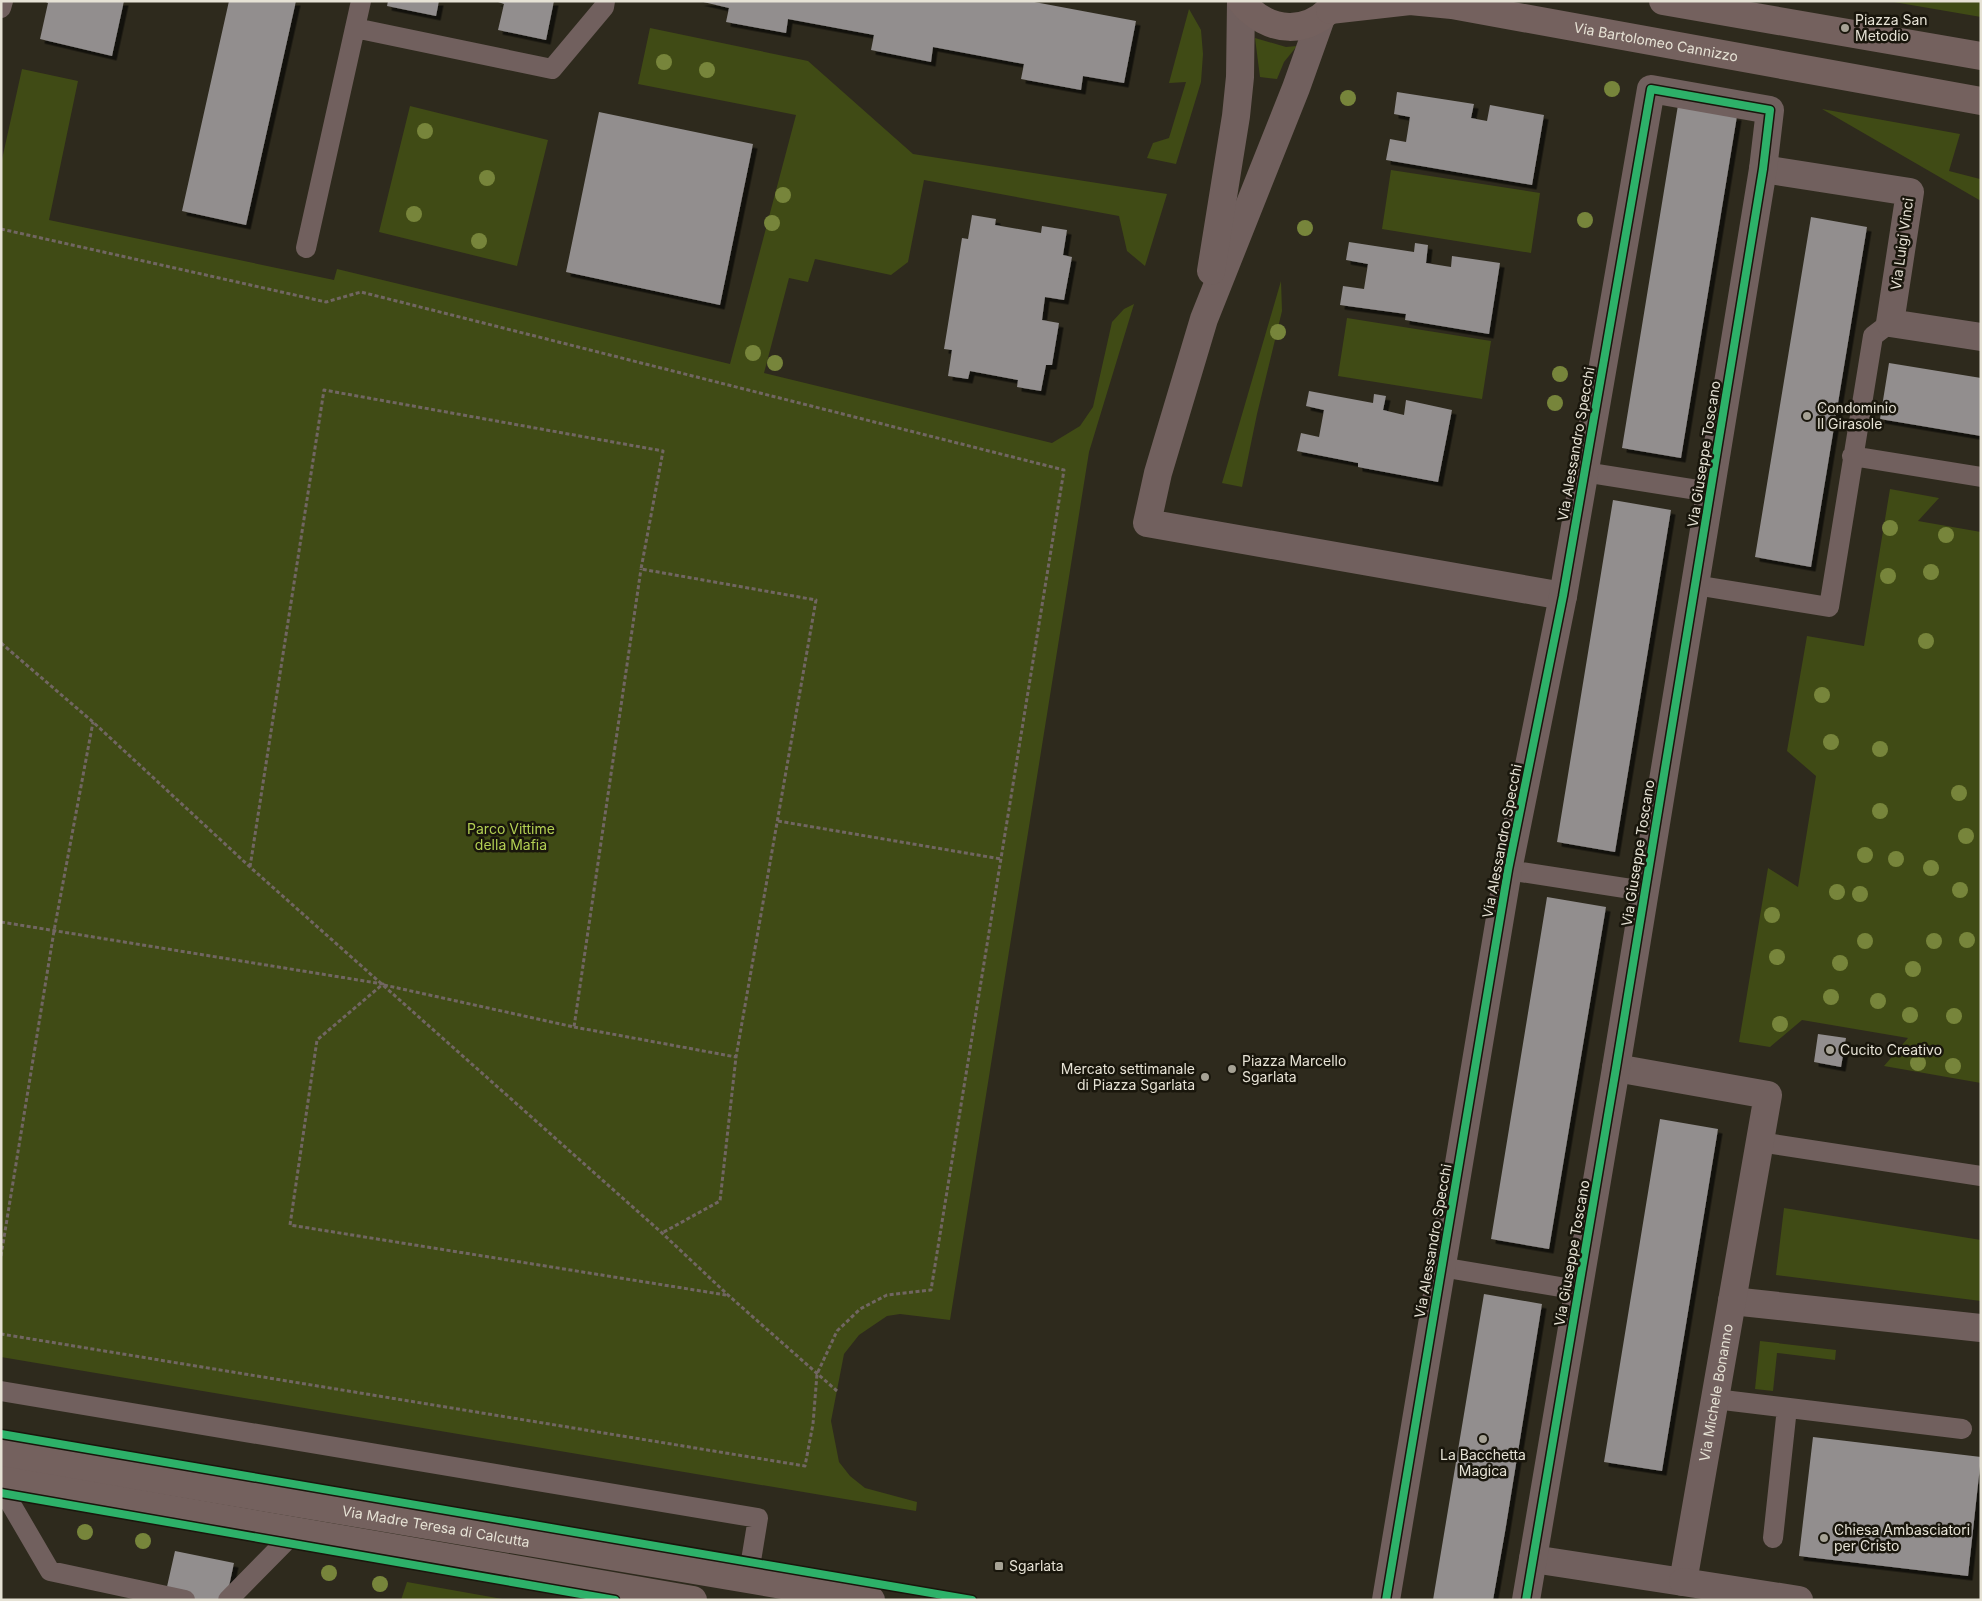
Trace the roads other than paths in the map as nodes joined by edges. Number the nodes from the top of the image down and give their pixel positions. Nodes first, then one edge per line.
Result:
1 (3, 1) edge
2 (360, 1) edge
3 (605, 1) edge
4 (1664, 1) edge
5 (1241, 2) edge
6 (1, 8) edge
7 (1329, 10) edge
8 (355, 28) junction
9 (1981, 56) edge
10 (1651, 89) joint
11 (1981, 101) edge
12 (1763, 169) junction
13 (306, 248) dead end
14 (1204, 319) junction
15 (1890, 322) junction
16 (1981, 337) edge
17 (1852, 456) junction
18 (1584, 472) junction
19 (1981, 477) edge
20 (1710, 492) junction
21 (1695, 585) junction
22 (1563, 596) junction
23 (1508, 870) junction
24 (1644, 891) junction
25 (1616, 1068) junction
26 (1760, 1142) junction
27 (1981, 1176) edge
28 (1441, 1267) junction
29 (1578, 1290) junction
30 (1732, 1300) junction
31 (1981, 1328) edge
32 (1, 1392) edge
33 (1715, 1399) junction
34 (1788, 1408) junction
35 (1962, 1429) dead end
36 (1, 1453) edge
37 (1, 1480) edge
38 (1, 1487) edge
39 (296, 1531) junction
40 (1773, 1538) dead end
41 (1533, 1559) junction
42 (748, 1579) junction
43 (1683, 1582) junction
44 (185, 1600) edge
45 (228, 1600) edge
46 (693, 1600) edge
47 (872, 1600) edge
48 (1386, 1600) edge
49 (1526, 1600) edge
50 (1799, 1600) edge

1 - 6 lane
2 - 8 lane
3 - 8 lane
4 - 9 street
5 - 7 street, Via Bartolomeo Cannizzo
5 - 14 street
7 - 11 street, Via Bartolomeo Cannizzo
7 - 14 street
8 - 13 lane
10 - 12 street, Via Giuseppe Toscano
10 - 18 street, Via Alessandro Specchi
12 - 15 street, Via Luigi Vinci
12 - 20 street, Via Giuseppe Toscano
14 - 22 street
15 - 16 street
15 - 17 lane
17 - 19 lane
17 - 21 lane
18 - 20 lane
18 - 22 street, Via Alessandro Specchi
20 - 21 street, Via Giuseppe Toscano
21 - 24 street, Via Giuseppe Toscano
22 - 23 street, Via Alessandro Specchi
23 - 24 lane
23 - 28 street, Via Alessandro Specchi
24 - 25 street, Via Giuseppe Toscano
25 - 26 street, Via Michele Bonanno
25 - 29 street, Via Giuseppe Toscano
26 - 27 lane
26 - 30 street, Via Michele Bonanno
28 - 29 lane
28 - 48 street, Via Alessandro Specchi
29 - 41 street, Via Giuseppe Toscano
30 - 31 street
30 - 33 street, Via Michele Bonanno
32 - 42 lane
33 - 34 lane
33 - 43 street, Via Michele Bonanno
34 - 35 lane
34 - 40 lane
36 - 42 street, Via Madre Teresa di Calcutta
37 - 39 street, Via Madre Teresa di Calcutta
38 - 44 lane
39 - 45 lane
39 - 46 street, Via Madre Teresa di Calcutta
41 - 43 street
41 - 49 street, Via Giuseppe Toscano
42 - 47 street, Via Madre Teresa di Calcutta
43 - 50 street

